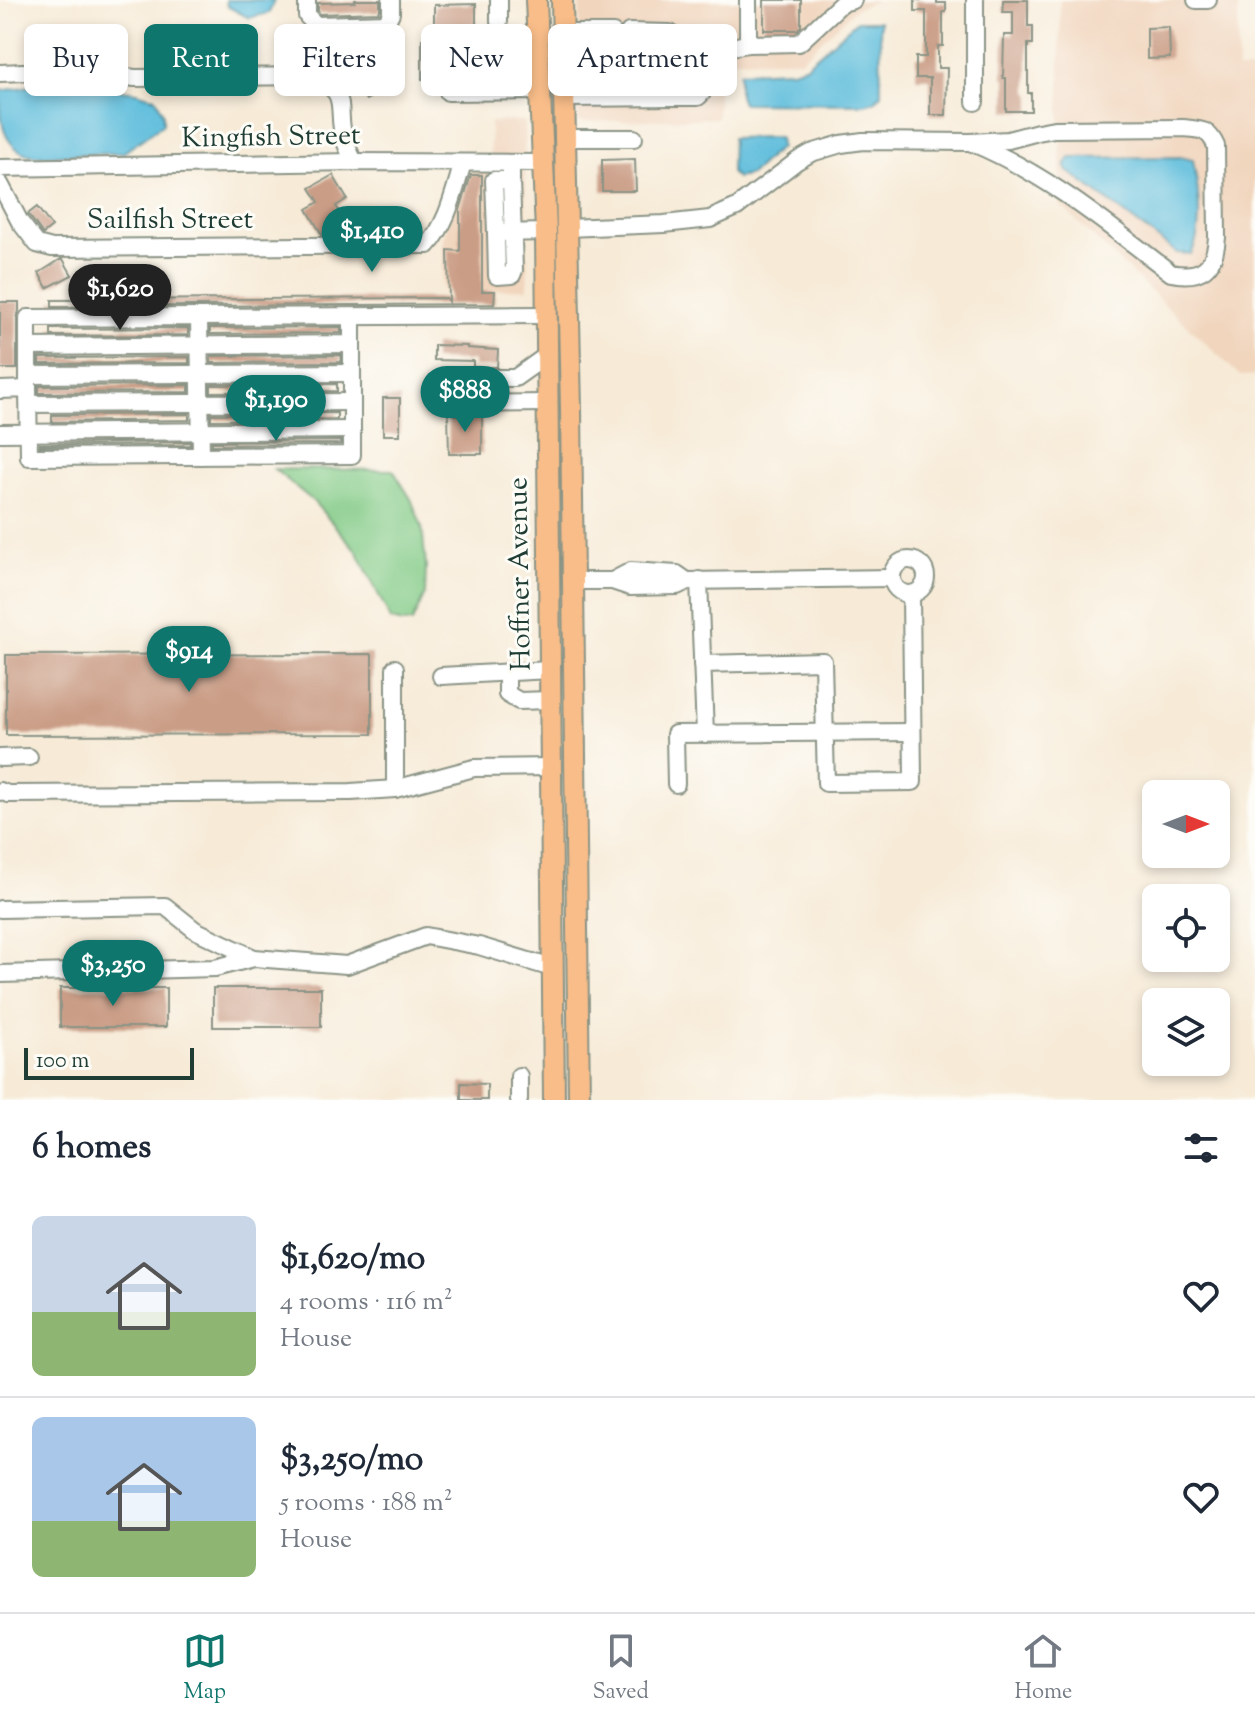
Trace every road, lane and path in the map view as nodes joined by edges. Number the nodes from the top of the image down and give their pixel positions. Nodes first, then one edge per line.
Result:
1 (307, 0) edge
2 (391, 0) edge
3 (499, 0) edge
4 (536, 0) edge
5 (562, 0) edge
6 (748, 0) edge
7 (853, 0) edge
8 (975, 0) edge
9 (1196, 0) edge
10 (1208, 0) edge
11 (499, 22) dead end
12 (563, 24) edge
13 (748, 44) junction
14 (0, 73) edge
15 (532, 91) edge
16 (541, 91) junction
17 (676, 97) joint
18 (565, 98) joint
19 (975, 102) dead end
20 (565, 138) junction
21 (634, 138) dead end
22 (970, 142) junction
23 (354, 162) junction
24 (463, 163) junction
25 (543, 163) junction
26 (0, 168) edge
27 (511, 171) junction
28 (0, 184) edge
29 (567, 228) junction
30 (514, 232) junction
31 (546, 232) junction
32 (496, 233) junction
33 (546, 315) junction
34 (199, 317) junction
35 (352, 317) junction
36 (352, 344) junction
37 (200, 345) junction
38 (28, 347) junction
39 (546, 356) junction
40 (570, 371) junction
41 (352, 373) junction
42 (200, 374) junction
43 (465, 378) dead end
44 (0, 390) edge
45 (28, 390) junction
46 (352, 402) junction
47 (200, 403) junction
48 (547, 403) junction
49 (455, 404) dead end
50 (352, 430) junction
51 (201, 431) junction
52 (0, 433) edge
53 (29, 433) junction
54 (201, 456) junction
55 (892, 578) junction
56 (693, 580) junction
57 (573, 581) junction
58 (911, 594) junction
59 (702, 664) junction
60 (395, 668) dead end
61 (550, 670) junction
62 (507, 673) junction
63 (441, 676) dead end
64 (550, 700) junction
65 (912, 732) junction
66 (825, 733) junction
67 (705, 734) junction
68 (29, 757) dead end
69 (0, 758) edge
70 (551, 767) junction
71 (575, 775) junction
72 (676, 784) dead end
73 (395, 789) junction
74 (0, 791) edge
75 (0, 909) edge
76 (254, 958) junction
77 (577, 961) junction
78 (552, 968) junction
79 (0, 974) edge
80 (519, 1076) dead end
81 (519, 1100) edge
82 (554, 1100) edge
83 (579, 1100) edge

1 - 2 street
3 - 11 street
4 - 16 main road, Hoffner Avenue
5 - 12 main road, Hoffner Avenue
6 - 13 street
7 - 13 street
8 - 19 street
9 - 10 street
13 - 17 street
14 - 23 street
15 - 16 street
16 - 25 main road, Hoffner Avenue
17 - 18 street
18 - 20 main road, Hoffner Avenue
20 - 21 street
20 - 29 main road, Hoffner Avenue
22 - 22 street
22 - 29 street
23 - 24 street, Kingfish Street
23 - 26 street, Kingfish Street
24 - 27 street, Kingfish Street
24 - 28 street, Sailfish Street
25 - 27 street, Kingfish Street
25 - 29 main road
25 - 31 main road, Hoffner Avenue
27 - 30 street
27 - 32 street
29 - 40 main road, Hoffner Avenue
30 - 31 street
30 - 32 street
30 - 32 street
31 - 33 main road, Hoffner Avenue
31 - 40 main road
33 - 35 street
33 - 39 main road, Hoffner Avenue
34 - 35 street
34 - 37 street
34 - 38 street
35 - 36 street
36 - 37 street
36 - 41 street
37 - 38 street
37 - 42 street
38 - 45 street
39 - 43 street
39 - 48 main road, Hoffner Avenue
40 - 57 main road, Hoffner Avenue
41 - 42 street
41 - 46 street
42 - 45 street
42 - 47 street
44 - 45 street
45 - 47 street
45 - 53 street
46 - 47 street
46 - 50 street
47 - 51 street
48 - 49 street
48 - 61 main road, Hoffner Avenue
50 - 51 street
50 - 54 street
51 - 53 street
51 - 54 street
52 - 53 street
53 - 54 street
55 - 56 street
55 - 58 street
55 - 58 street
56 - 57 street
56 - 59 street
57 - 71 main road, Hoffner Avenue
58 - 65 street
59 - 66 street
59 - 67 street
60 - 73 street
61 - 62 street
61 - 64 main road, Hoffner Avenue
61 - 71 main road
62 - 63 street
62 - 64 street
64 - 70 main road, Hoffner Avenue
65 - 66 street
65 - 66 street
66 - 67 street
67 - 72 street
68 - 69 street
70 - 73 street
70 - 77 main road
70 - 78 main road, Hoffner Avenue
71 - 77 main road, Hoffner Avenue
73 - 74 street
75 - 76 street
76 - 78 street
76 - 79 street
77 - 83 main road, Hoffner Avenue
78 - 82 main road, Hoffner Avenue
80 - 81 street

